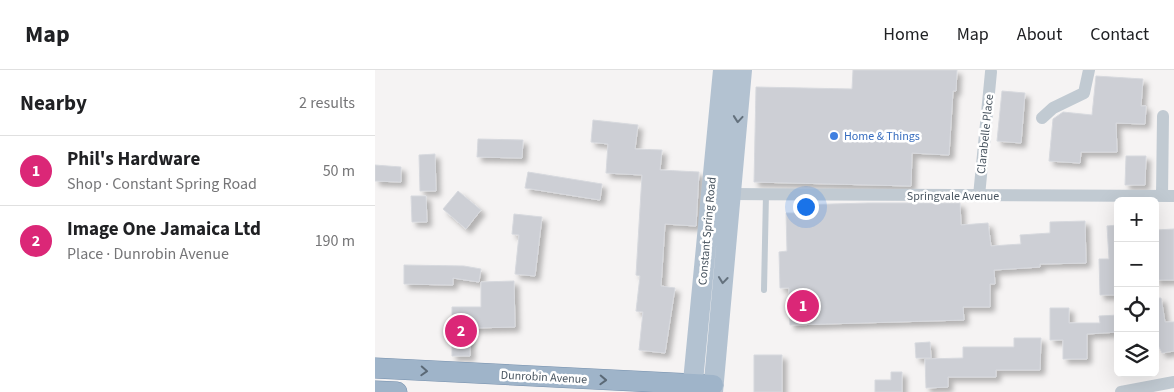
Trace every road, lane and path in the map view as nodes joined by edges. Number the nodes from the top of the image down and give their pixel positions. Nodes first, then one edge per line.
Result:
1 (723, 70) edge
2 (742, 70) edge
3 (1089, 70) edge
4 (991, 72) dead end
5 (1163, 116) dead end
6 (1042, 118) dead end
7 (731, 194) junction
8 (766, 194) junction
9 (979, 196) junction
10 (1168, 196) edge
11 (764, 290) dead end
12 (375, 368) edge
13 (1174, 382) edge
14 (692, 388) edge
15 (713, 388) edge
16 (375, 391) edge
17 (397, 392) edge
18 (1121, 392) edge

1 - 14 main road, Constant Spring Road
2 -> 7 main road, Constant Spring Road
3 - 6 street
4 - 9 street, Clarabelle Place
5 - 10 street
7 - 8 street, Springvale Avenue
7 -> 15 main road, Constant Spring Road
8 - 9 street, Springvale Avenue
8 - 11 lane
9 - 10 street, Springvale Avenue
12 -> 14 highway, Dunrobin Avenue
13 - 18 street
14 - 15 highway, Dunrobin Avenue
16 - 17 highway

